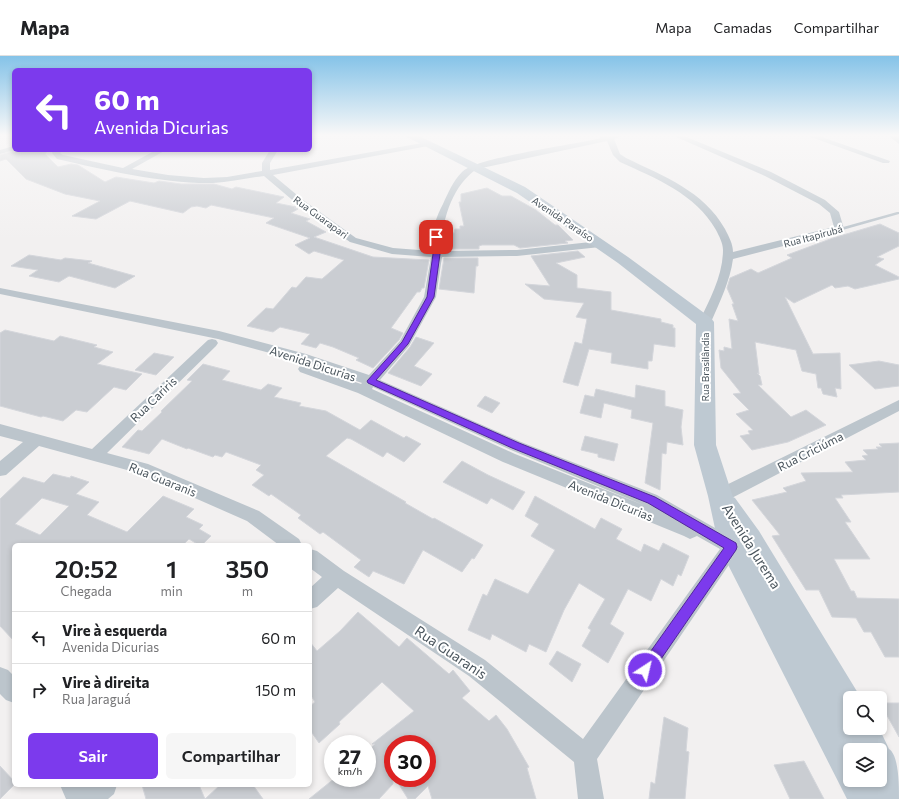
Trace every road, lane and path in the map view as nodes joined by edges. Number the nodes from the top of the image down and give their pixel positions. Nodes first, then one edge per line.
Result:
1 (123, 171) edge
2 (279, 171) edge
3 (468, 171) edge
4 (482, 171) edge
5 (645, 171) edge
6 (760, 171) edge
7 (266, 173) junction
8 (899, 214) edge
9 (839, 229) junction
10 (600, 244) junction
11 (437, 254) junction
12 (728, 257) junction
13 (0, 291) edge
14 (0, 301) edge
15 (705, 322) junction
16 (212, 343) junction
17 (367, 385) junction
18 (899, 405) edge
19 (0, 430) edge
20 (37, 439) junction
21 (95, 455) junction
22 (0, 470) edge
23 (720, 496) junction
24 (290, 543) edge
25 (732, 547) junction
26 (312, 559) edge
27 (336, 577) junction
28 (312, 598) edge
29 (0, 678) edge
30 (12, 690) edge
31 (843, 699) edge
32 (843, 754) edge
33 (585, 756) junction
34 (887, 775) edge
35 (73, 787) edge
36 (103, 787) edge
37 (861, 787) edge
38 (899, 796) edge
39 (80, 799) edge
40 (89, 799) edge
41 (591, 799) edge
42 (867, 799) edge

1 - 7 street
2 - 7 street
3 - 11 street
4 - 10 main road, Avenida Paraíso
5 - 12 street, Rua Brasilândia
6 - 9 street
7 - 11 street, Rua Guarapari
8 - 9 lane, Rua Itapirubá
9 - 12 street, Rua Itapirubá
10 - 11 street, Rua Guarapari
10 - 15 main road, Avenida Paraíso
11 - 17 street
12 - 15 street, Rua Brasilândia
13 - 17 street, Avenida Dicurias
14 - 16 street, Avenida Dicurias
15 - 23 main road, Rua Brasilândia
16 - 17 street, Avenida Dicurias
16 - 21 street, Rua Cariris
17 - 25 street, Avenida Dicurias
18 - 23 street, Rua Criciúma
19 - 20 street, Rua Guaranis
20 - 21 street, Rua Guaranis
20 - 22 street
21 - 24 street, Rua Guaranis
23 - 25 main road, Avenida Jurema
23 - 31 main road, Avenida Jurema
25 - 32 main road, Avenida Jurema
25 - 33 street
26 - 27 street, Rua Guaranis
27 - 28 street
27 - 33 street, Rua Guaranis
29 - 30 street
33 - 41 street
34 - 38 main road
35 - 39 street
36 - 40 street
37 - 42 main road

